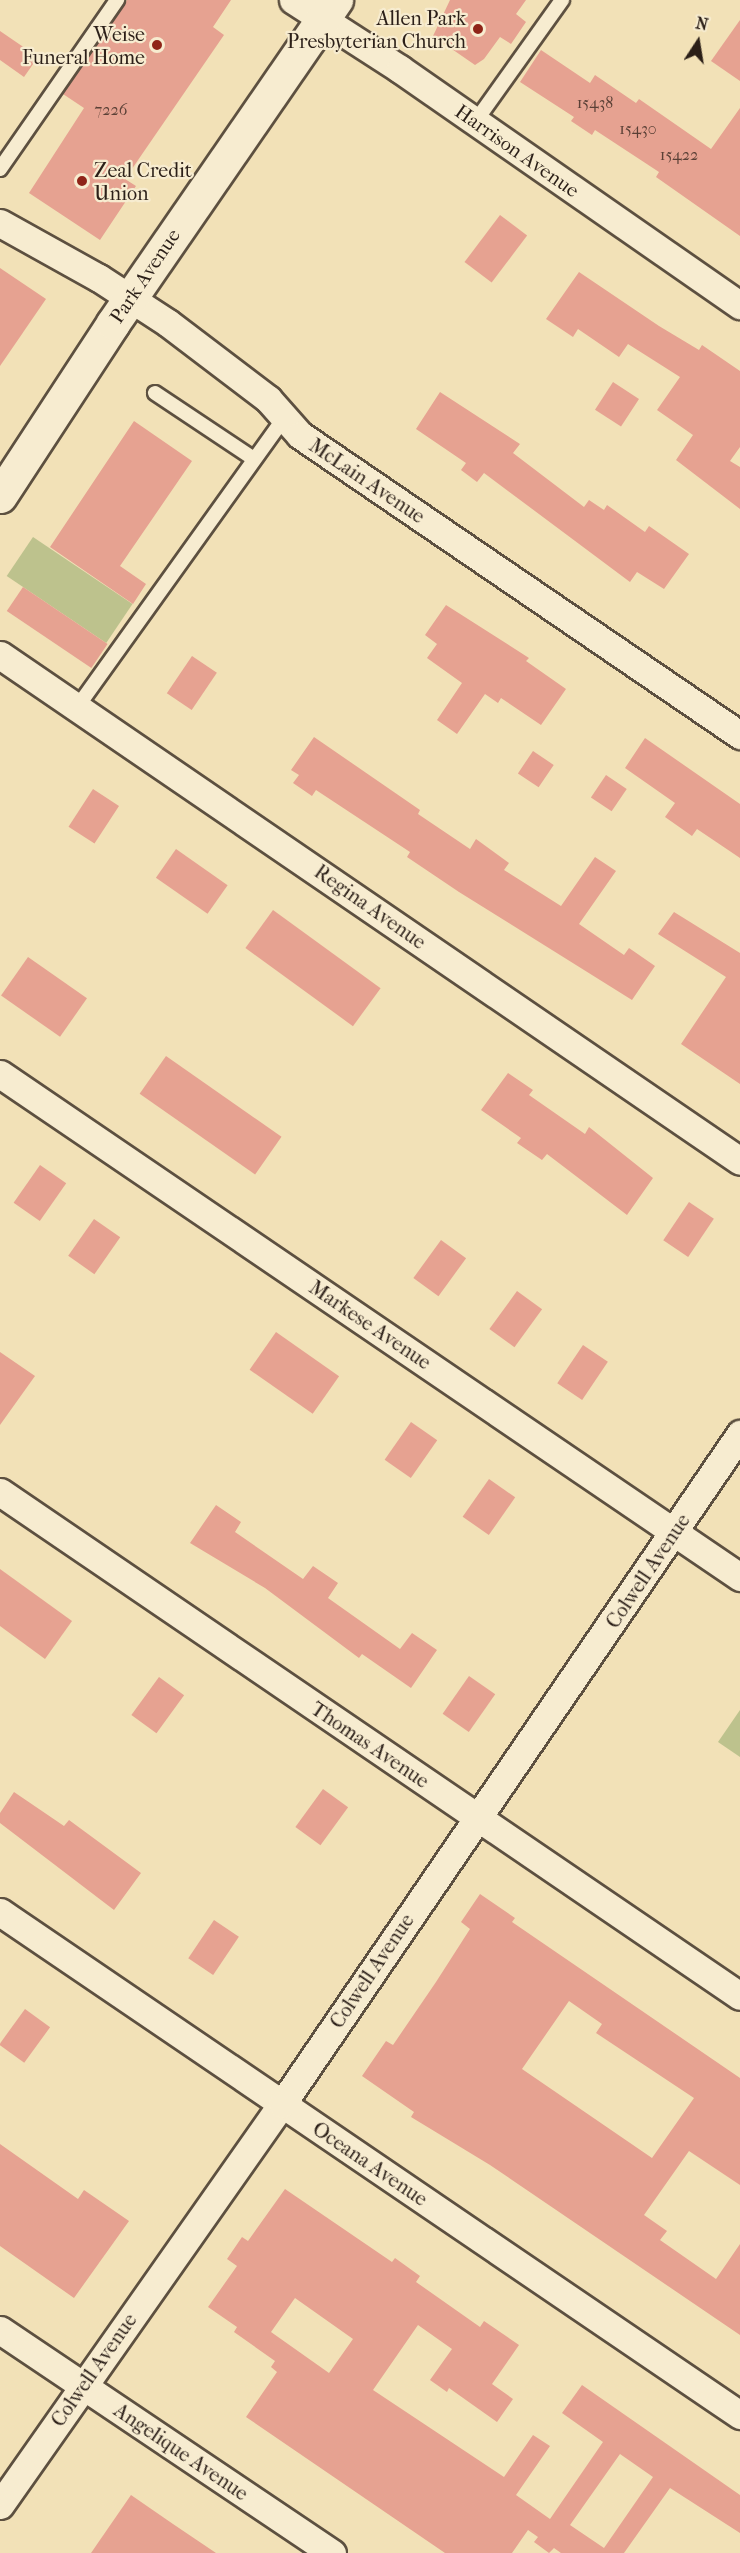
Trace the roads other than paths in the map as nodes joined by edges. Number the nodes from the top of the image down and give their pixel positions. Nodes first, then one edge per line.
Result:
1 (117, 0) edge
2 (292, 0) edge
3 (562, 0) edge
4 (329, 10) edge
5 (475, 122) junction
6 (0, 169) edge
7 (0, 223) edge
8 (130, 299) junction
9 (740, 305) edge
10 (155, 393) dead end
11 (284, 418) junction
12 (254, 459) junction
13 (0, 496) edge
14 (0, 655) edge
15 (78, 706) junction
16 (740, 735) edge
17 (0, 1074) edge
18 (740, 1161) edge
19 (740, 1434) edge
20 (0, 1492) edge
21 (675, 1532) junction
22 (740, 1576) edge
23 (478, 1818) junction
24 (0, 1912) edge
25 (740, 1996) edge
26 (282, 2104) junction
27 (0, 2330) edge
28 (83, 2386) junction
29 (740, 2415) edge
30 (0, 2505) edge
31 (332, 2553) edge

1 - 6 lane
2 - 4 street, Harrison Avenue
3 - 5 lane
4 - 5 street, Harrison Avenue
4 - 8 street, Park Avenue
5 - 9 street, Harrison Avenue
7 - 8 street, McLain Avenue
8 - 11 street, McLain Avenue
8 - 13 street, Park Avenue
10 - 12 lane
11 - 12 lane
11 - 16 street, McLain Avenue
12 - 15 lane
14 - 15 street, Regina Avenue
15 - 18 street, Regina Avenue
17 - 21 street, Markese Avenue
19 - 21 street, Colwell Avenue
20 - 23 street, Thomas Avenue
21 - 22 street, Markese Avenue
21 - 23 street, Colwell Avenue
23 - 25 street, Thomas Avenue
23 - 26 street, Colwell Avenue
24 - 26 street, Oceana Avenue
26 - 28 street, Colwell Avenue
26 - 29 street, Oceana Avenue
27 - 28 street, Angelique Avenue
28 - 30 street, Colwell Avenue
28 - 31 street, Angelique Avenue

